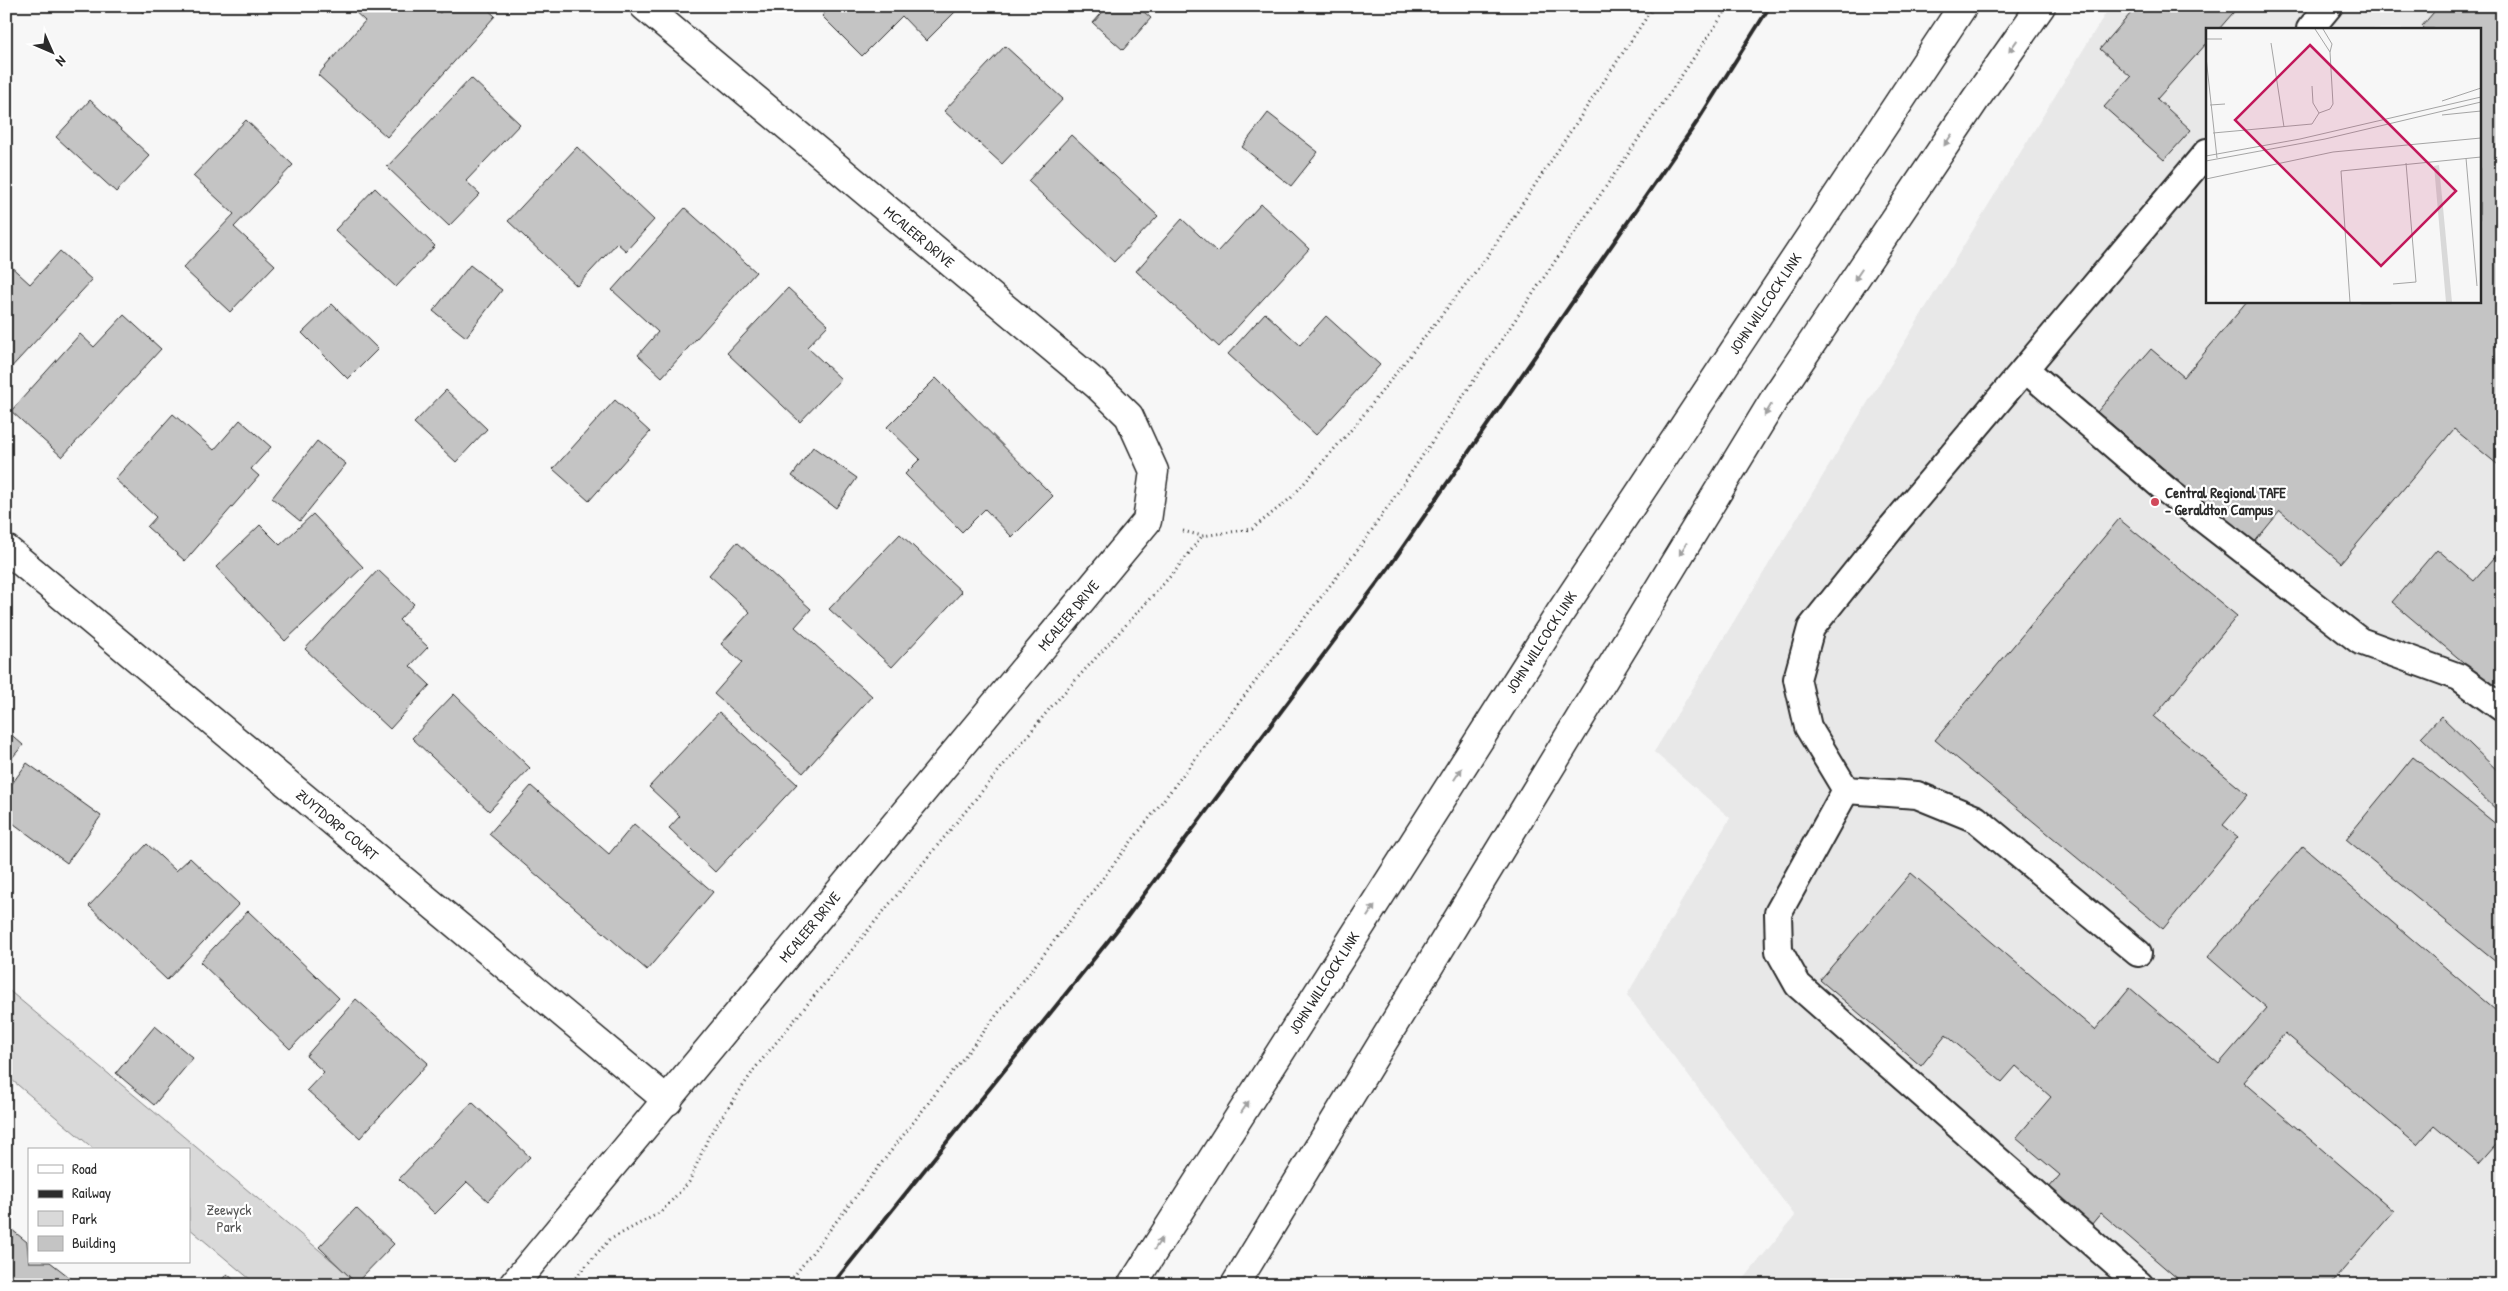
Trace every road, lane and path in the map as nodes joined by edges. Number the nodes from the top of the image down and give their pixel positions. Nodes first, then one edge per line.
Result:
1 (644, 6) edge
2 (1654, 6) edge
3 (1730, 6) edge
4 (1963, 6) edge
5 (2041, 6) edge
6 (2329, 6) edge
7 (2311, 28) edge
8 (2206, 153) edge
9 (2025, 369) junction
10 (1174, 528) dead end
11 (1202, 536) junction
12 (6, 548) edge
13 (2502, 708) edge
14 (1846, 790) junction
15 (2138, 953) dead end
16 (668, 1101) junction
17 (1274, 1222) junction
18 (513, 1285) edge
19 (569, 1285) edge
20 (787, 1285) edge
21 (1132, 1285) edge
22 (1235, 1285) edge
23 (1240, 1285) edge
24 (2140, 1285) edge

1 - 16 main road, MCALEER DRIVE
2 - 11 path
3 - 20 path
21 -> 4 main road, JOHN WILLCOCK LINK
5 -> 17 main road
6 - 7 lane
8 - 9 lane
9 - 13 lane
9 - 14 lane
10 - 11 path
11 - 19 path
12 - 16 main road, ZUYTDORP COURT
14 - 15 lane
14 - 24 lane
16 - 18 main road, MCALEER DRIVE
17 - 22 main road
17 - 23 main road

